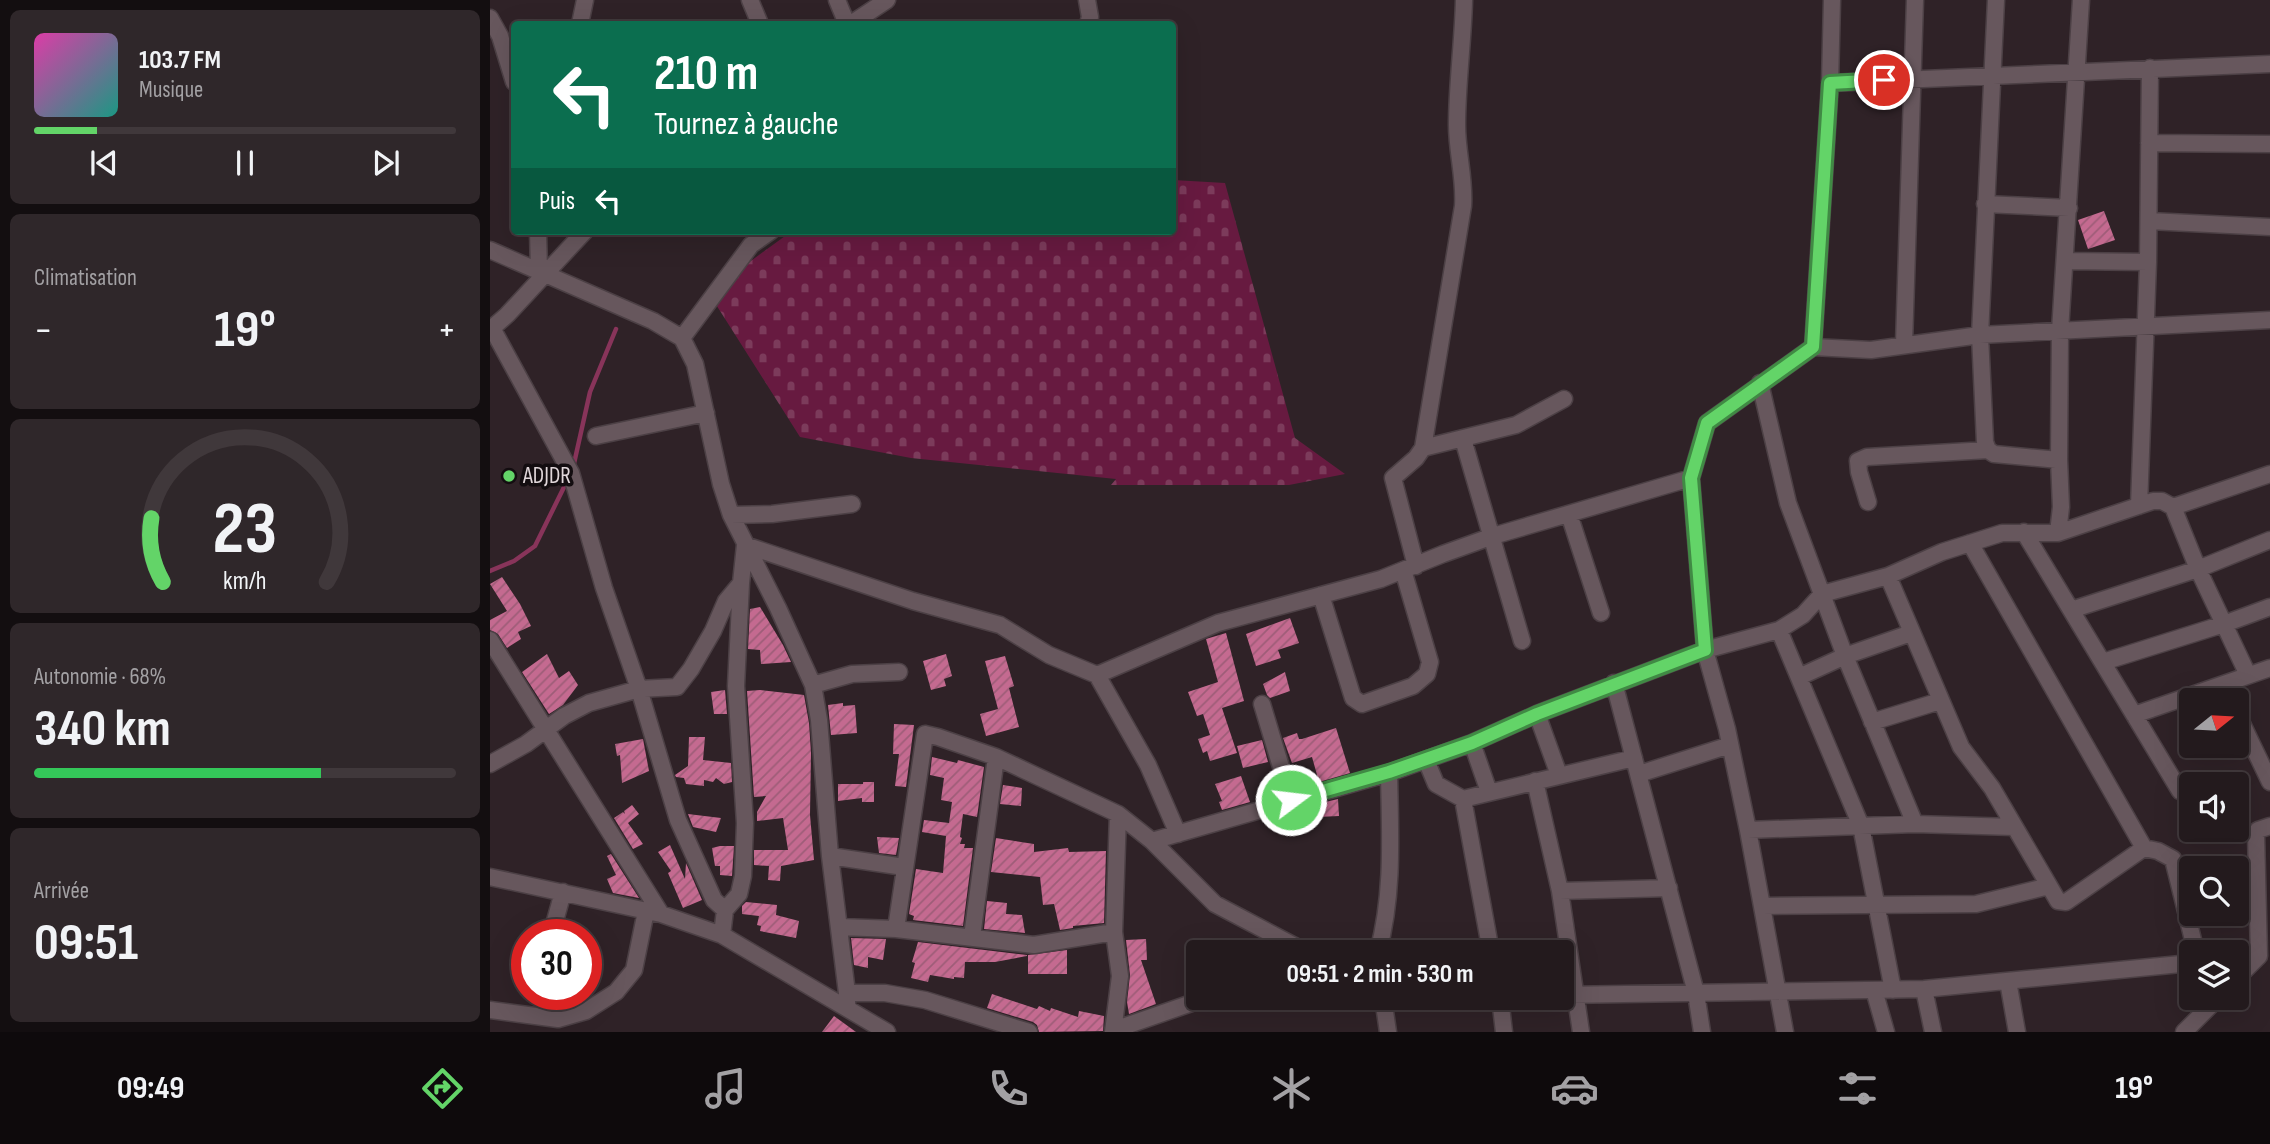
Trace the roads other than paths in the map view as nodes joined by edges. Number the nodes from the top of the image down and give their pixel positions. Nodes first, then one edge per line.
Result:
1 (585, 0) edge
2 (750, 0) edge
3 (837, 0) edge
4 (887, 0) edge
5 (1087, 0) edge
6 (1464, 0) edge
7 (1832, 0) edge
8 (1914, 0) edge
9 (1996, 0) edge
10 (2081, 0) edge
11 (490, 18) edge
12 (581, 21) edge
13 (759, 21) edge
14 (848, 21) edge
15 (854, 21) edge
16 (1088, 21) edge
17 (2270, 64) edge
18 (2150, 68) junction
19 (2077, 71) junction
20 (511, 72) edge
21 (1991, 76) junction
22 (1911, 79) junction
23 (1830, 83) junction
24 (2149, 143) junction
25 (2270, 144) edge
26 (1985, 204) junction
27 (2069, 208) junction
28 (2148, 221) junction
29 (2270, 228) edge
30 (538, 235) edge
31 (580, 235) edge
32 (765, 235) edge
33 (490, 250) edge
34 (2066, 261) junction
35 (2148, 262) junction
36 (542, 273) junction
37 (2270, 320) edge
38 (2146, 325) junction
39 (491, 329) edge
40 (2060, 331) junction
41 (1980, 335) junction
42 (682, 338) junction
43 (1904, 344) junction
44 (1813, 347) junction
45 (1760, 383) junction
46 (1564, 399) dead end
47 (706, 413) junction
48 (596, 436) dead end
49 (1463, 439) junction
50 (1423, 448) junction
51 (1989, 450) junction
52 (2059, 460) junction
53 (2270, 474) edge
54 (1691, 478) junction
55 (1868, 502) dead end
56 (852, 504) dead end
57 (2139, 506) junction
58 (2173, 507) junction
59 (1569, 514) junction
60 (731, 515) junction
61 (2024, 532) junction
62 (2059, 533) junction
63 (1493, 536) junction
64 (2270, 540) edge
65 (1970, 543) junction
66 (745, 545) junction
67 (1410, 568) junction
68 (2199, 569) junction
69 (1888, 576) junction
70 (741, 583) junction
71 (1822, 594) junction
72 (1321, 595) junction
73 (2270, 607) edge
74 (2071, 610) junction
75 (1601, 613) dead end
76 (2224, 624) junction
77 (1779, 630) junction
78 (1912, 633) junction
79 (490, 640) edge
80 (1522, 641) dead end
81 (1705, 650) junction
82 (1845, 656) junction
83 (2103, 662) junction
84 (2270, 668) edge
85 (899, 672) dead end
86 (1097, 676) junction
87 (2248, 676) junction
88 (1799, 677) junction
89 (1614, 683) junction
90 (2224, 684) junction
91 (813, 685) junction
92 (2226, 688) edge
93 (639, 689) junction
94 (1940, 701) junction
95 (1262, 704) dead end
96 (1537, 714) junction
97 (2134, 715) junction
98 (1872, 722) junction
99 (546, 728) junction
100 (2249, 738) edge
101 (1472, 743) junction
102 (1730, 745) junction
103 (996, 758) junction
104 (1634, 758) junction
105 (1426, 760) junction
106 (490, 764) edge
107 (1389, 772) junction
108 (1639, 774) junction
109 (1559, 775) junction
110 (1535, 781) junction
111 (2270, 782) edge
112 (2179, 789) edge
113 (1489, 792) junction
114 (1463, 799) junction
115 (1291, 800) junction
116 (1118, 814) junction
117 (1914, 824) junction
118 (1861, 826) junction
119 (2014, 827) junction
120 (2270, 827) edge
121 (1748, 830) junction
122 (1178, 834) junction
123 (1152, 841) junction
124 (2144, 848) junction
125 (830, 856) junction
126 (904, 867) junction
127 (490, 877) edge
128 (2049, 886) junction
129 (1669, 888) junction
130 (1560, 891) junction
131 (563, 892) junction
132 (1877, 905) junction
133 (1762, 906) junction
134 (725, 910) junction
135 (654, 913) junction
136 (556, 919) edge
137 (839, 927) junction
138 (896, 929) junction
139 (1114, 932) junction
140 (722, 935) junction
141 (972, 937) junction
142 (1283, 940) edge
143 (1381, 940) edge
144 (1489, 940) edge
145 (1565, 940) edge
146 (2193, 940) edge
147 (2264, 956) edge
148 (2179, 963) edge
149 (2249, 968) edge
150 (2008, 982) junction
151 (1924, 989) junction
152 (1874, 990) junction
153 (1893, 990) junction
154 (1696, 993) junction
155 (1778, 993) junction
156 (1574, 995) edge
157 (847, 1000) junction
158 (1186, 1005) edge
159 (1574, 1008) edge
160 (490, 1010) edge
161 (1385, 1010) edge
162 (1501, 1010) edge
163 (2206, 1010) edge
164 (1113, 1031) edge
165 (887, 1032) edge
166 (1029, 1032) edge
167 (1388, 1032) edge
168 (1504, 1032) edge
169 (1581, 1032) edge
170 (1702, 1032) edge
171 (1785, 1032) edge
172 (1886, 1032) edge
173 (1933, 1032) edge
174 (2017, 1032) edge
175 (2184, 1032) edge

1 - 12 street
2 - 13 street
3 - 14 street
4 - 15 street
5 - 16 street
6 - 50 street
7 - 23 street
8 - 22 street
9 - 21 street
10 - 19 street
11 - 20 street
17 - 18 street
18 - 19 street
18 - 24 street
19 - 21 street
19 - 27 street
21 - 22 street
21 - 26 street
22 - 23 street
22 - 43 street
23 - 44 street
24 - 25 street
24 - 28 street
26 - 27 street
26 - 41 street
27 - 34 street
28 - 29 street
28 - 35 street
30 - 36 street
31 - 36 street
32 - 42 street
33 - 36 street
34 - 35 street
34 - 40 street
35 - 38 street
36 - 39 street
36 - 42 street
37 - 38 street
38 - 40 street
38 - 57 street
39 - 93 street
40 - 41 street
40 - 52 street
41 - 43 street
41 - 51 street
42 - 47 street
43 - 44 street
44 - 45 street
45 - 54 street
45 - 71 street
46 - 49 street
47 - 48 street
47 - 60 street
49 - 50 street
49 - 63 street
50 - 67 street
51 - 52 street
51 - 55 street
52 - 62 street
53 - 58 street
54 - 59 street
54 - 81 street
56 - 60 street
57 - 58 street
57 - 62 street
58 - 68 street
59 - 63 street
59 - 75 street
60 - 66 street
61 - 62 street
61 - 65 street
61 - 74 street
63 - 67 street
63 - 80 street
64 - 68 street
65 - 69 street
65 - 124 street
66 - 70 street
66 - 86 street
66 - 91 street
67 - 72 street
67 - 72 street
68 - 74 street
68 - 76 street
69 - 71 street
69 - 78 street
70 - 93 street
70 - 134 street
71 - 77 street
71 - 82 street
72 - 86 street
73 - 76 street
74 - 83 street
76 - 83 street
76 - 87 street
77 - 81 street
77 - 88 street
78 - 82 street
78 - 94 street
79 - 99 street
81 - 89 street
81 - 102 street
82 - 88 street
82 - 98 street
83 - 97 street
84 - 87 street
85 - 91 street
86 - 122 street
87 - 90 street
88 - 118 street
89 - 96 street
89 - 104 street
90 - 92 street
90 - 97 street
91 - 125 street
93 - 99 street
93 - 134 street
94 - 98 street
94 - 119 street
95 - 115 street
96 - 101 street
96 - 109 street
97 - 112 street
98 - 117 street
99 - 106 street
99 - 135 street
100 - 111 street
101 - 105 street
101 - 113 street
102 - 108 street
102 - 121 street
103 - 116 street
103 - 126 street
103 - 141 street
104 - 108 street
104 - 109 street
105 - 107 street
105 - 114 street
107 - 115 street
107 - 143 street
108 - 129 street
109 - 110 street
110 - 113 street
110 - 130 street
113 - 114 street
114 - 144 street
115 - 122 street
116 - 123 street
116 - 139 street
117 - 118 street
117 - 119 street
118 - 121 street
118 - 132 street
119 - 128 street
120 - 147 street
121 - 133 street
122 - 123 street
123 - 142 street
124 - 128 street
124 - 146 street
125 - 126 street
125 - 137 street
126 - 138 street
127 - 131 street
128 - 132 street
129 - 130 street
129 - 154 street
130 - 145 street
131 - 135 street
131 - 136 street
132 - 133 street
132 - 153 street
133 - 155 street
134 - 140 street
135 - 140 street
135 - 160 street
137 - 138 street
137 - 157 street
138 - 141 street
139 - 141 street
139 - 164 street
140 - 157 street
147 - 149 street
148 - 150 street
150 - 151 street
150 - 174 street
151 - 153 street
151 - 173 street
152 - 153 street
152 - 155 street
152 - 172 street
154 - 155 street
154 - 156 street
154 - 170 street
155 - 171 street
157 - 165 street
157 - 166 street
158 - 164 street
159 - 169 street
161 - 167 street
162 - 168 street
163 - 175 street

